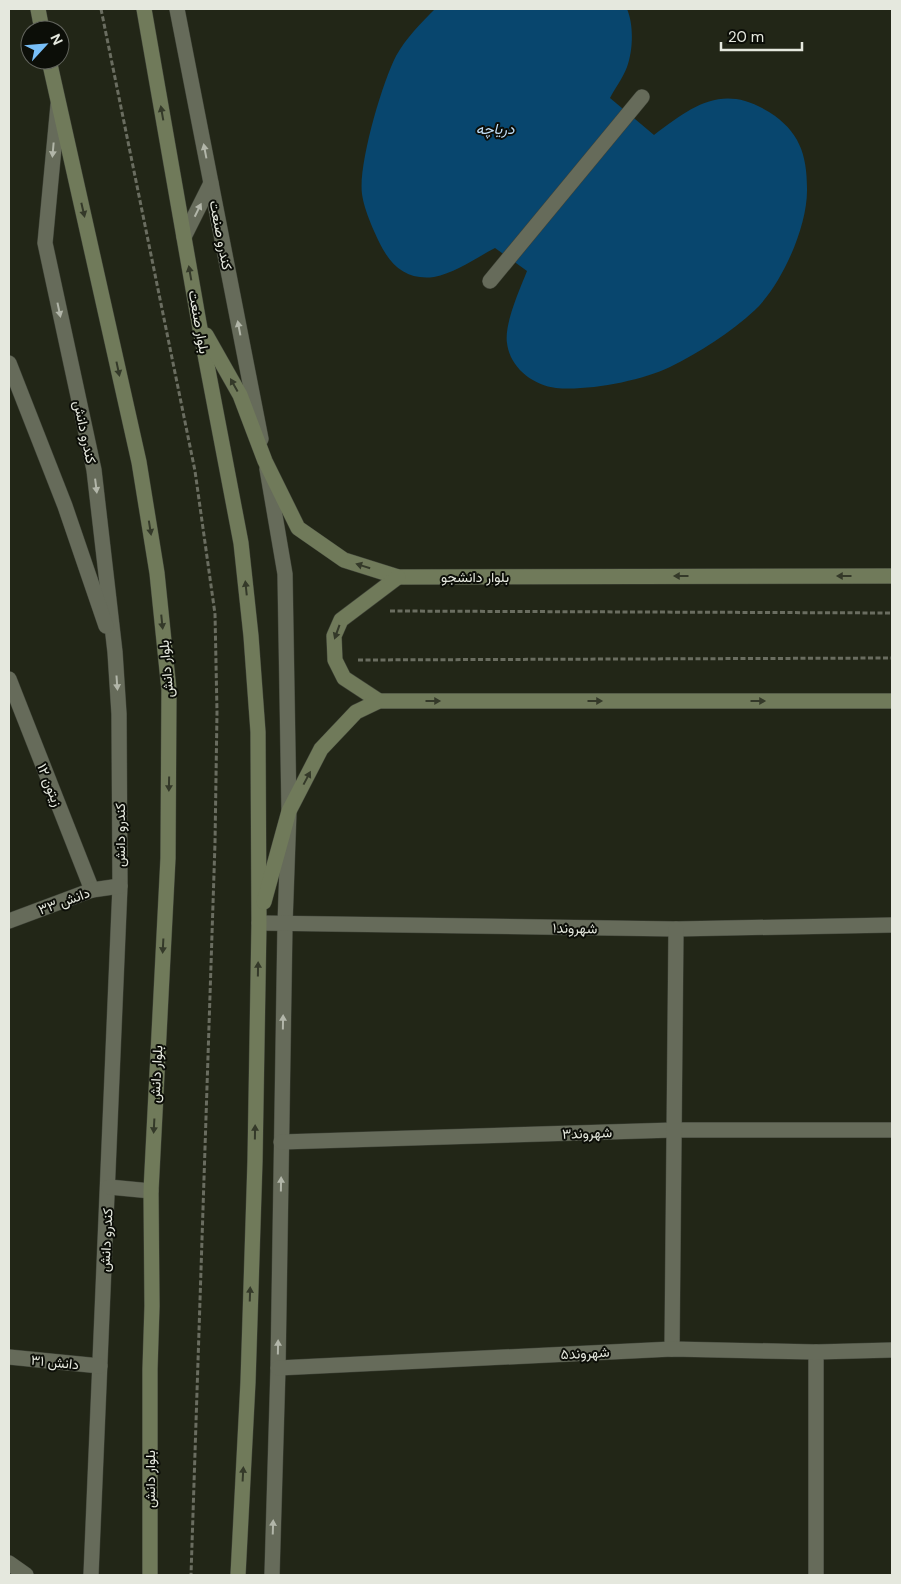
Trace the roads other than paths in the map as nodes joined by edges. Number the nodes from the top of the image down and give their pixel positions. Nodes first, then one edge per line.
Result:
1 (144, 9) edge
2 (177, 9) edge
3 (51, 70) edge
4 (642, 97) dead end
5 (58, 101) junction
6 (211, 183) junction
7 (184, 238) junction
8 (490, 281) dead end
9 (199, 323) junction
10 (9, 363) edge
11 (265, 461) junction
12 (892, 576) edge
13 (398, 577) junction
14 (115, 652) junction
15 (9, 680) edge
16 (379, 701) junction
17 (892, 702) edge
18 (289, 811) junction
19 (120, 886) junction
20 (92, 890) junction
21 (9, 921) edge
22 (259, 923) junction
23 (285, 924) junction
24 (892, 925) edge
25 (676, 929) junction
26 (674, 1130) junction
27 (892, 1130) edge
28 (281, 1142) junction
29 (108, 1187) junction
30 (151, 1191) junction
31 (672, 1349) junction
32 (892, 1350) edge
33 (816, 1352) junction
34 (9, 1357) edge
35 (100, 1366) junction
36 (278, 1368) junction
37 (9, 1563) edge
38 (151, 1570) edge
39 (26, 1575) edge
40 (91, 1575) edge
41 (238, 1575) edge
42 (272, 1575) edge
43 (816, 1575) edge

7 -> 1 main road, بلوار صنعت
6 -> 2 street, کندرو صنعت
3 - 5 main road
4 - 8 street
5 -> 14 street, کندرو دانش
5 -> 30 main road, بلوار دانش
7 -> 6 street
11 -> 6 street, کندرو صنعت
9 -> 7 main road, بلوار صنعت
11 -> 9 main road, بلوار دانشجو
22 -> 9 main road, بلوار صنعت
10 - 14 street
13 -> 11 main road, بلوار دانشجو
11 - 18 street
12 -> 13 main road, بلوار دانشجو
13 -> 16 main road
14 -> 19 street, کندرو دانش
15 - 20 street, زیتون ۱۲
16 -> 17 main road
18 -> 16 main road
18 - 22 main road
18 - 23 street
19 - 20 street, دانش ۳۳
19 - 29 street, کندرو دانش
20 - 21 street, دانش ۳۳
22 - 23 street, شهروند۱
41 -> 22 main road
23 - 25 street, شهروند۱
28 -> 23 street
24 - 25 street, شهروند۱
25 - 26 street
26 - 27 street, شهروند۳
26 - 28 street, شهروند۳
26 - 31 street
36 -> 28 street
29 - 30 street
29 - 35 street, کندرو دانش
30 - 38 main road, بلوار دانش
31 - 33 street, شهروند۵
31 - 36 street, شهروند۵
32 - 33 street, شهروند۵
33 - 43 street
34 - 35 street, دانش ۳۱
35 - 40 street, کندرو دانش
42 -> 36 street
37 - 39 street

